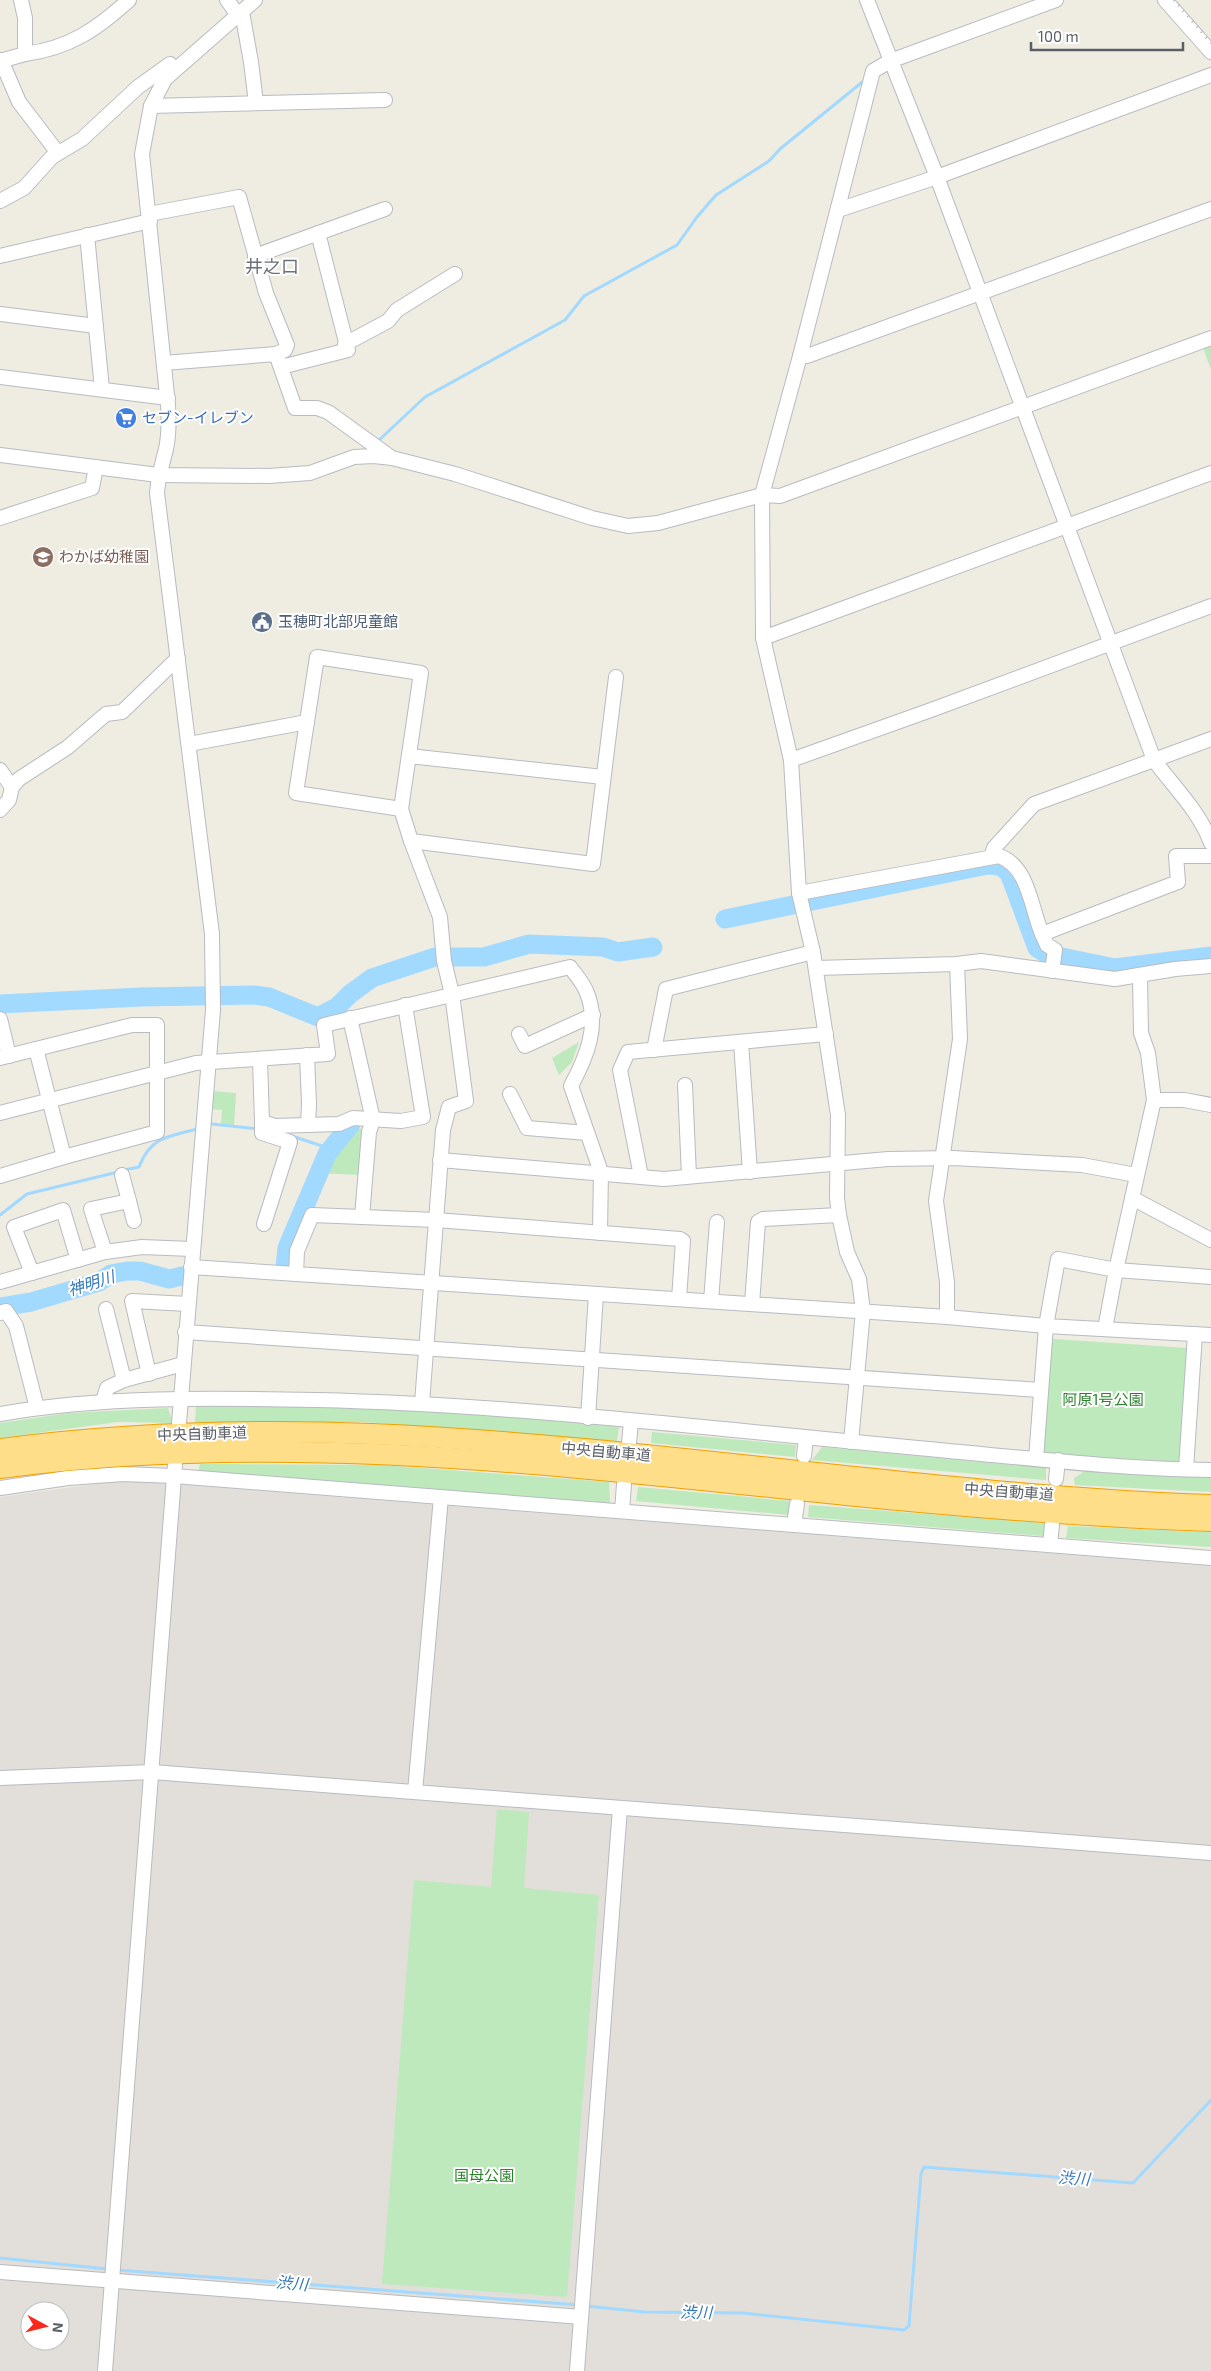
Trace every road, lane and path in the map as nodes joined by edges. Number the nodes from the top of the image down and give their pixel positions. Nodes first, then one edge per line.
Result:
1 (21, 0) edge
2 (129, 0) edge
3 (226, 0) edge
4 (256, 0) edge
5 (867, 0) edge
6 (1056, 0) edge
7 (1165, 0) edge
8 (240, 13) junction
9 (1211, 52) edge
10 (25, 54) junction
11 (189, 56) junction
12 (1, 60) edge
13 (890, 61) junction
14 (1211, 75) edge
15 (385, 100) dead end
16 (256, 103) junction
17 (151, 106) junction
18 (58, 153) junction
19 (937, 177) junction
20 (0, 201) edge
21 (385, 209) dead end
22 (1211, 209) edge
23 (838, 210) junction
24 (150, 218) junction
25 (318, 233) junction
26 (87, 235) junction
27 (1, 254) edge
28 (255, 256) junction
29 (455, 274) dead end
30 (980, 294) junction
31 (0, 314) edge
32 (96, 326) junction
33 (1211, 338) edge
34 (345, 344) junction
35 (800, 356) junction
36 (278, 360) junction
37 (164, 363) junction
38 (0, 377) edge
39 (102, 389) junction
40 (168, 398) junction
41 (1022, 409) junction
42 (0, 455) edge
43 (392, 458) junction
44 (96, 467) junction
45 (1211, 473) edge
46 (158, 475) junction
47 (762, 494) junction
48 (0, 518) edge
49 (1067, 526) junction
50 (1211, 606) edge
51 (763, 638) junction
52 (1110, 643) junction
53 (178, 658) junction
54 (616, 677) dead end
55 (307, 722) junction
56 (1211, 739) edge
57 (189, 744) junction
58 (409, 756) junction
59 (791, 760) junction
60 (1154, 760) junction
61 (0, 770) edge
62 (603, 777) junction
63 (12, 787) junction
64 (401, 809) junction
65 (0, 810) edge
66 (411, 841) junction
67 (1211, 843) edge
68 (1211, 856) edge
69 (991, 857) junction
70 (800, 898) junction
71 (1042, 934) junction
72 (814, 952) junction
73 (957, 964) junction
74 (1211, 966) edge
75 (816, 968) junction
76 (1052, 970) junction
77 (1140, 975) junction
78 (452, 994) junction
79 (405, 1006) junction
80 (593, 1015) junction
81 (0, 1018) edge
82 (350, 1018) junction
83 (519, 1034) dead end
84 (826, 1034) junction
85 (741, 1042) junction
86 (36, 1049) junction
87 (654, 1050) junction
88 (307, 1055) junction
89 (5, 1057) edge
90 (260, 1059) junction
91 (209, 1063) junction
92 (157, 1074) junction
93 (685, 1085) dead end
94 (510, 1094) dead end
95 (1154, 1100) junction
96 (49, 1101) junction
97 (1211, 1105) edge
98 (0, 1113) edge
99 (373, 1120) junction
100 (262, 1122) junction
101 (308, 1125) junction
102 (588, 1133) junction
103 (64, 1156) junction
104 (942, 1159) junction
105 (440, 1160) junction
106 (838, 1163) junction
107 (602, 1172) junction
108 (750, 1172) junction
109 (1136, 1174) junction
110 (122, 1175) dead end
111 (0, 1176) edge
112 (641, 1176) junction
113 (689, 1176) junction
114 (1132, 1198) junction
115 (129, 1201) junction
116 (839, 1215) junction
117 (362, 1217) junction
118 (436, 1220) junction
119 (134, 1221) dead end
120 (717, 1222) dead end
121 (264, 1224) dead end
122 (600, 1233) junction
123 (1211, 1240) edge
124 (192, 1248) junction
125 (105, 1252) junction
126 (78, 1260) junction
127 (190, 1267) junction
128 (1116, 1270) junction
129 (32, 1273) junction
130 (296, 1274) junction
131 (1211, 1276) edge
132 (0, 1282) edge
133 (431, 1283) junction
134 (596, 1294) junction
135 (679, 1299) junction
136 (711, 1301) junction
137 (188, 1304) junction
138 (752, 1304) junction
139 (106, 1309) dead end
140 (863, 1312) junction
141 (0, 1313) edge
142 (948, 1317) junction
143 (1046, 1326) junction
144 (1105, 1329) junction
145 (185, 1332) junction
146 (1195, 1334) junction
147 (1211, 1335) edge
148 (426, 1347) junction
149 (592, 1358) junction
150 (183, 1364) junction
151 (149, 1374) junction
152 (856, 1376) junction
153 (124, 1380) junction
154 (1040, 1390) junction
155 (180, 1400) junction
156 (103, 1402) junction
157 (422, 1403) junction
158 (37, 1408) junction
159 (0, 1414) edge
160 (588, 1418) junction
161 (631, 1422) junction
162 (179, 1423) dead end
163 (806, 1438) junction
164 (852, 1442) junction
165 (629, 1444) dead end
166 (0, 1449) edge
167 (804, 1456) dead end
168 (1036, 1459) junction
169 (1058, 1460) junction
170 (0, 1468) edge
171 (174, 1470) junction
172 (1186, 1470) junction
173 (1211, 1470) edge
174 (1056, 1479) dead end
175 (624, 1484) dead end
176 (0, 1488) edge
177 (441, 1497) junction
178 (797, 1504) dead end
179 (1211, 1505) edge
180 (622, 1511) junction
181 (1211, 1521) edge
182 (794, 1525) junction
183 (1052, 1525) dead end
184 (1050, 1544) junction
185 (1211, 1558) edge
186 (152, 1772) junction
187 (0, 1778) edge
188 (415, 1792) junction
189 (620, 1808) junction
190 (1211, 1853) edge
191 (0, 2272) edge
192 (112, 2273) junction
193 (582, 2309) junction
194 (105, 2371) edge
195 (577, 2371) edge

1 - 10 street
2 - 10 street
3 - 8 street
4 - 8 street
5 - 13 street
6 - 13 street
7 - 9 street
8 - 11 street
8 - 16 street
10 - 12 street
11 - 17 street
11 - 18 street
12 - 18 street
13 - 19 street
13 - 23 street
14 - 19 street
15 - 16 street
16 - 17 street
17 - 24 street
18 - 20 street
19 - 23 street
19 - 30 street
21 - 25 street
22 - 30 street
23 - 35 street
24 - 26 street
24 - 28 street
24 - 37 street
25 - 28 street
25 - 34 street
26 - 27 street
26 - 32 street
28 - 36 street
29 - 34 street
30 - 35 street
30 - 41 street
31 - 32 street
32 - 39 street
33 - 41 street
34 - 36 street
35 - 47 street
36 - 37 street
36 - 43 street
37 - 40 street
38 - 39 street
39 - 40 street
40 - 46 street
41 - 47 street
41 - 49 street
42 - 44 street
43 - 46 street
43 - 47 street
44 - 46 street
44 - 48 street
45 - 49 street
46 - 53 street
47 - 51 street
49 - 51 street
49 - 52 street
50 - 52 street
51 - 59 street
52 - 59 street
52 - 60 street
53 - 57 street
53 - 63 street
54 - 62 street
55 - 57 street
55 - 58 street
55 - 64 street
56 - 60 street
57 - 91 street
58 - 62 street
58 - 64 street
59 - 70 street
60 - 67 street
60 - 69 street
61 - 63 street
62 - 66 street
63 - 65 street
64 - 66 street
66 - 78 street
68 - 71 street
69 - 70 street
69 - 71 street
70 - 72 street
71 - 76 street
72 - 75 street
72 - 87 street
73 - 75 street
73 - 76 street
73 - 104 street
74 - 77 street
75 - 84 street
76 - 77 street
77 - 95 street
78 - 79 street
78 - 80 street
78 - 105 street
79 - 82 street
79 - 99 street
80 - 83 street
80 - 102 street
81 - 89 street
82 - 88 street
82 - 99 street
84 - 85 street
84 - 106 street
85 - 87 street
85 - 108 street
86 - 89 street
86 - 92 street
86 - 96 street
87 - 112 street
88 - 90 street
88 - 101 street
90 - 91 street
90 - 100 street
91 - 92 street
91 - 124 street
92 - 96 street
92 - 103 street
93 - 113 street
94 - 102 street
95 - 97 street
95 - 109 street
96 - 98 street
96 - 103 street
99 - 101 street
99 - 117 street
100 - 101 street
100 - 121 street
102 - 107 street
103 - 111 street
104 - 106 street
104 - 109 street
104 - 142 street
105 - 107 street
105 - 118 street
106 - 108 street
106 - 116 street
107 - 112 street
107 - 122 street
108 - 113 street
109 - 114 street
110 - 115 street
112 - 113 street
114 - 123 street
114 - 128 street
115 - 119 street
115 - 125 street
116 - 138 street
116 - 140 street
117 - 118 street
117 - 130 street
118 - 122 street
118 - 133 street
120 - 136 street
122 - 135 street
124 - 125 street
124 - 127 street
125 - 126 street
126 - 129 street
126 - 129 street
127 - 130 street
127 - 137 street
128 - 131 street
128 - 143 street
128 - 144 street
129 - 132 street
130 - 133 street
133 - 134 street
133 - 148 street
134 - 135 street
134 - 149 street
135 - 136 street
136 - 138 street
137 - 145 street
137 - 151 street
138 - 140 street
139 - 153 street
140 - 142 street
140 - 152 street
141 - 158 street
142 - 143 street
143 - 144 street
143 - 154 street
144 - 146 street
145 - 148 street
145 - 150 street
146 - 147 street
146 - 172 street
148 - 149 street
148 - 157 street
149 - 152 street
149 - 160 street
150 - 151 street
150 - 155 street
151 - 153 street
152 - 154 street
152 - 164 street
153 - 156 street
154 - 168 street
155 - 156 street
155 - 157 street
155 - 162 street
156 - 158 street
157 - 160 street
158 - 159 street
160 - 161 street
161 - 163 street
161 - 165 street
163 - 164 street
163 - 167 street
164 - 168 street
166 - 179 highway, 中央自動車道
168 - 169 street
169 - 172 street
169 - 174 street
170 - 181 highway, 中央自動車道
171 - 176 street
171 - 177 street
171 - 186 street
172 - 173 street
175 - 180 street
177 - 180 street
177 - 188 street
178 - 182 street
180 - 182 street
182 - 184 street
183 - 184 street
184 - 185 street
186 - 187 street
186 - 188 street
186 - 192 street
188 - 189 street
189 - 190 street
189 - 193 street
191 - 192 street
192 - 193 street
192 - 194 street
193 - 195 street

